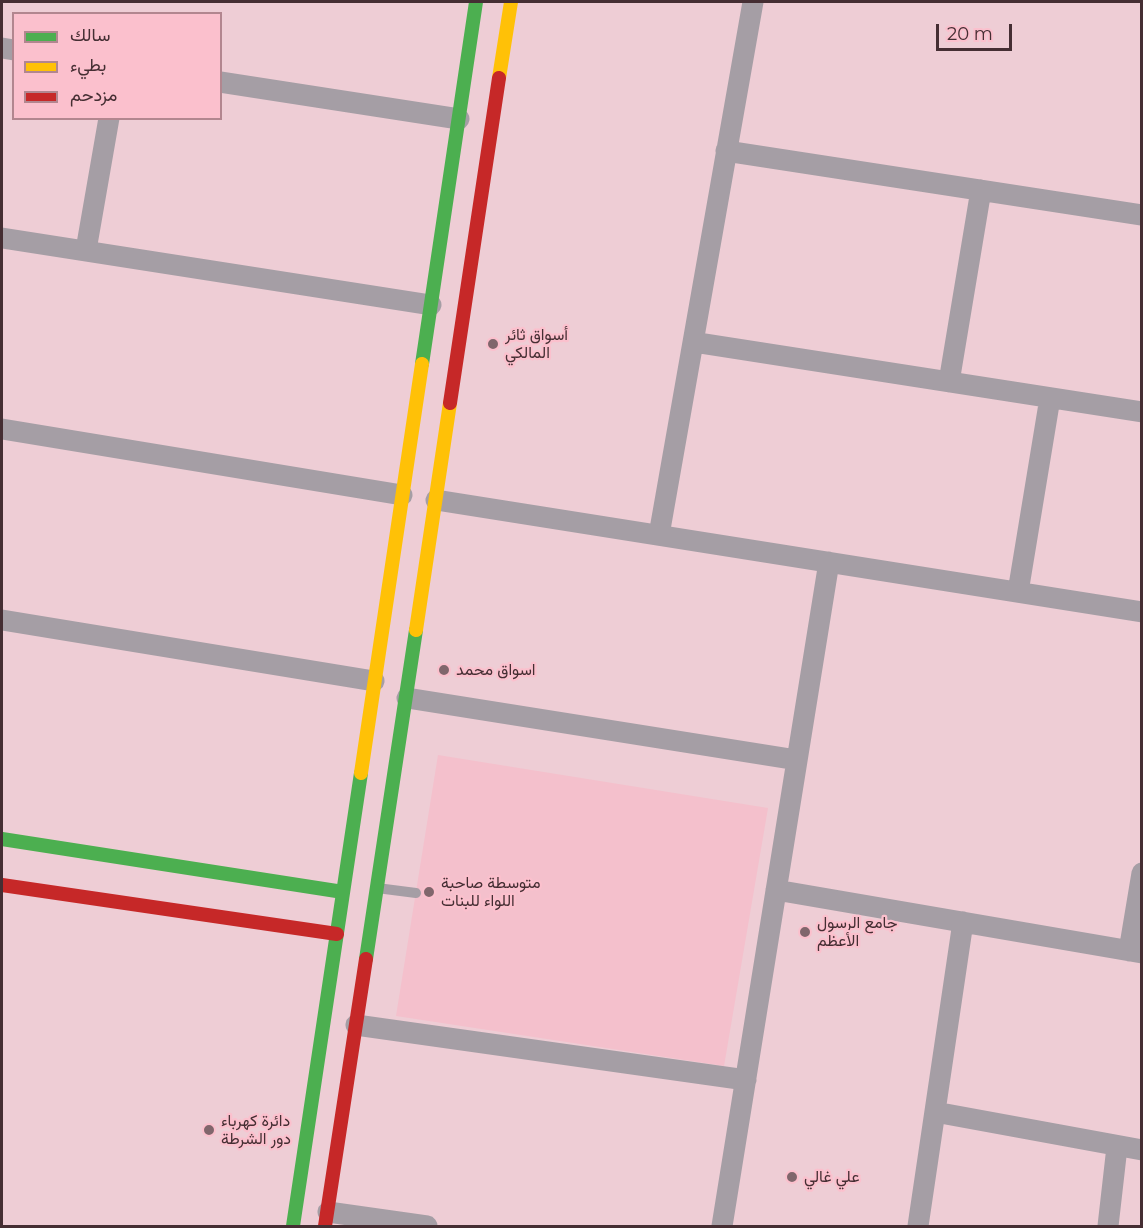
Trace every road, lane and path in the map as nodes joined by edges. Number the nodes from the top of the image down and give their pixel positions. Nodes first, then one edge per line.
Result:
1 (476, 2) edge
2 (511, 2) edge
3 (753, 2) edge
4 (222, 81) edge
5 (459, 119) junction
6 (109, 120) edge
7 (726, 151) junction
8 (981, 190) junction
9 (1142, 215) edge
10 (2, 238) edge
11 (86, 250) junction
12 (431, 305) junction
13 (693, 342) junction
14 (949, 382) junction
15 (1050, 398) junction
16 (1142, 412) edge
17 (2, 429) edge
18 (402, 495) junction
19 (436, 500) junction
20 (659, 535) junction
21 (829, 562) junction
22 (1018, 592) junction
23 (404, 596) junction
24 (1142, 612) edge
25 (2, 620) edge
26 (375, 681) junction
27 (407, 698) junction
28 (798, 760) junction
29 (2, 840) edge
30 (1142, 873) edge
31 (2, 885) edge
32 (377, 888) junction
33 (776, 890) junction
34 (343, 892) junction
35 (416, 893) dead end
36 (963, 922) junction
37 (337, 933) junction
38 (1135, 952) edge
39 (356, 1025) junction
40 (746, 1080) junction
41 (935, 1112) junction
42 (1117, 1147) junction
43 (1142, 1150) edge
44 (327, 1220) edge
45 (293, 1227) edge
46 (427, 1227) edge
47 (722, 1227) edge
48 (918, 1227) edge
49 (1108, 1227) edge

1 - 5 street
2 - 19 street
3 - 7 street
4 - 5 street
5 - 12 street
6 - 11 street
7 - 8 street
7 - 13 street
8 - 9 street
8 - 14 street
10 - 11 street
11 - 12 street
12 - 18 street
13 - 14 street
13 - 20 street
14 - 15 street
15 - 16 street
15 - 22 street
17 - 18 street
18 - 23 street
19 - 20 street
19 - 23 street
20 - 21 street
21 - 22 street
21 - 28 street
22 - 24 street
23 - 26 street
23 - 27 street
25 - 26 street
26 - 34 street
27 - 28 street
27 - 32 street
28 - 33 street
29 - 34 street
30 - 38 street
31 - 37 street
32 - 35 lane
32 - 39 street
33 - 36 street
33 - 40 street
34 - 37 street
36 - 38 street
36 - 41 street
37 - 45 street
39 - 40 street
39 - 44 street
40 - 47 street
41 - 42 street
41 - 48 street
42 - 43 street
42 - 49 street
44 - 46 street

